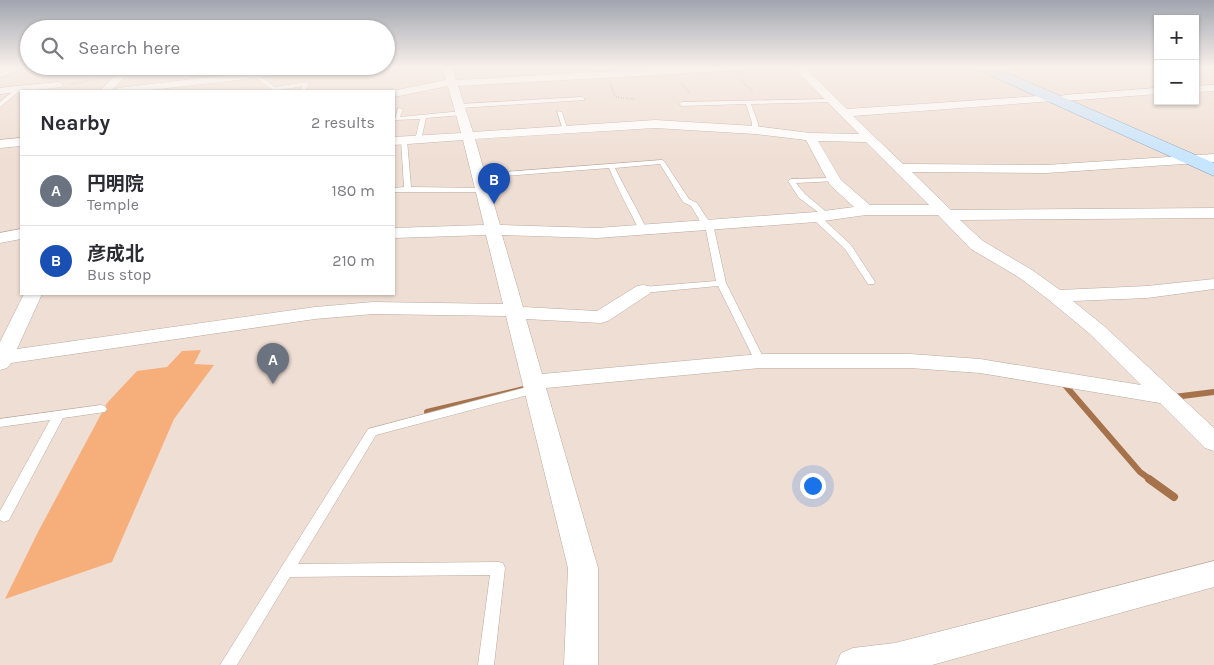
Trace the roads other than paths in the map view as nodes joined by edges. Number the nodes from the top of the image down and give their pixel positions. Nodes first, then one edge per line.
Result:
1 (457, 98) edge
2 (828, 98) edge
3 (1058, 98) joint
4 (582, 99) dead end
5 (748, 103) junction
6 (682, 104) dead end
7 (837, 107) junction
8 (400, 109) dead end
9 (461, 110) junction
10 (559, 112) dead end
11 (424, 116) junction
12 (566, 130) junction
13 (755, 130) junction
14 (468, 137) junction
15 (810, 137) junction
16 (868, 138) junction
17 (418, 140) junction
18 (399, 141) edge
19 (20, 142) edge
20 (0, 144) edge
21 (1208, 162) edge
22 (612, 165) junction
23 (898, 168) junction
24 (834, 180) junction
25 (480, 183) junction
26 (408, 189) junction
27 (395, 190) edge
28 (866, 210) junction
29 (945, 213) junction
30 (1214, 213) edge
31 (821, 217) junction
32 (709, 224) junction
33 (492, 230) junction
34 (643, 230) junction
35 (395, 233) edge
36 (20, 234) edge
37 (0, 238) edge
38 (871, 282) dead end
39 (721, 283) junction
40 (1214, 284) edge
41 (643, 290) joint
42 (33, 295) edge
43 (1056, 296) junction
44 (513, 311) junction
45 (2, 358) edge
46 (760, 361) junction
47 (534, 385) junction
48 (1168, 397) junction
49 (101, 409) dead end
50 (59, 415) junction
51 (0, 424) edge
52 (1214, 442) edge
53 (4, 516) dead end
54 (287, 571) junction
55 (1214, 574) edge
56 (228, 665) edge
57 (486, 665) edge
58 (580, 665) edge
59 (853, 665) edge

1 - 9 street
2 - 7 street
3 - 7 street
3 - 21 main road
4 - 9 lane
5 - 6 lane
5 - 7 lane
5 - 13 lane
7 - 16 street
8 - 11 lane
9 - 11 lane
9 - 14 street
10 - 12 lane
11 - 17 lane
12 - 13 street
12 - 14 street
13 - 15 street
14 - 17 street
14 - 25 street
15 - 16 street
15 - 24 street
16 - 23 street
17 - 18 street
18 - 26 lane
19 - 20 street
21 - 23 street
22 - 25 lane
22 - 32 lane
22 - 34 lane
23 - 29 street
24 - 28 street
24 - 31 lane
25 - 26 lane
25 - 33 street
26 - 27 lane
28 - 29 street
28 - 31 street
29 - 30 street
29 - 43 street
31 - 32 street
31 - 38 lane
32 - 34 street
32 - 39 lane
33 - 34 street
33 - 35 street
33 - 44 street
36 - 37 street
39 - 41 lane
39 - 46 lane
40 - 43 street
41 - 44 street
42 - 45 street
43 - 48 street
44 - 45 street
44 - 47 street
46 - 47 street
46 - 48 street
47 - 54 lane
47 - 58 street
48 - 52 street
49 - 50 lane
50 - 51 lane
50 - 53 lane
54 - 56 lane
54 - 57 lane
55 - 59 street

